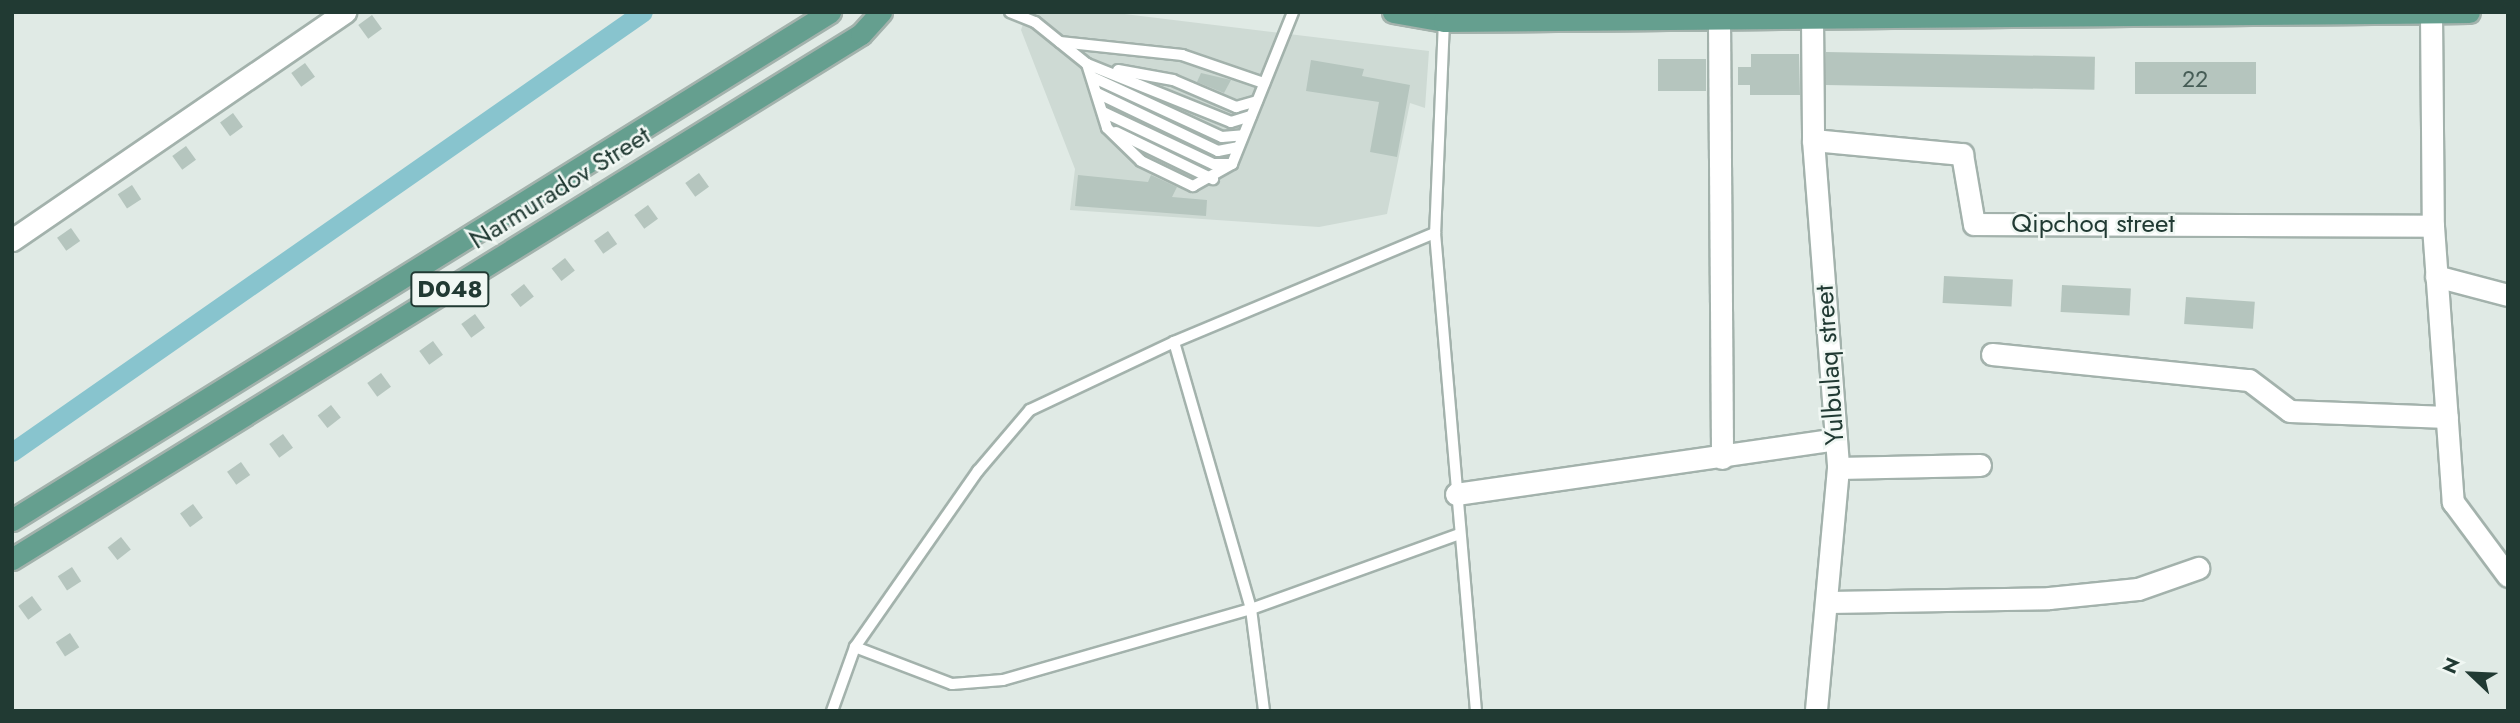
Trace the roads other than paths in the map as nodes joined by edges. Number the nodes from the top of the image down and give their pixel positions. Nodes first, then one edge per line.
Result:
1 (345, 12) edge
2 (830, 12) edge
3 (881, 12) edge
4 (1010, 12) edge
5 (1293, 12) edge
6 (1393, 12) edge
7 (2469, 12) edge
8 (2431, 14) edge
9 (1825, 17) edge
10 (1719, 19) junction
11 (1444, 21) junction
12 (1060, 42) junction
13 (1087, 64) junction
14 (1092, 77) junction
15 (1264, 83) junction
16 (1097, 93) junction
17 (1257, 101) junction
18 (1103, 112) junction
19 (1251, 116) junction
20 (1243, 135) junction
21 (1813, 140) junction
22 (1238, 147) junction
23 (1232, 164) junction
24 (2433, 226) junction
25 (1435, 233) junction
26 (12, 240) edge
27 (2436, 276) junction
28 (2508, 295) edge
29 (1174, 342) junction
30 (1992, 354) dead end
31 (2447, 417) junction
32 (1836, 439) junction
33 (1722, 458) junction
34 (1980, 465) dead end
35 (1838, 468) junction
36 (1456, 494) junction
37 (12, 520) edge
38 (1459, 534) junction
39 (12, 559) edge
40 (2198, 568) dead end
41 (2508, 576) edge
42 (1829, 601) junction
43 (1251, 609) junction
44 (855, 647) junction
45 (832, 711) edge
46 (1264, 711) edge
47 (1476, 711) edge
48 (1816, 711) edge

1 - 26 street
2 - 37 main road, Narmuradov Street / D048
3 - 39 main road, Narmuradov Street / D048
4 - 12 lane
5 - 15 lane
6 - 11 main road
7 - 8 main road
8 - 9 main road
8 - 24 street
9 - 10 main road
9 - 21 street, Yulbulaq street
10 - 11 main road
10 - 33 street
11 - 25 lane
12 - 13 lane
12 - 15 lane
13 - 14 lane
13 - 17 lane
13 - 19 lane
14 - 16 lane
14 - 20 lane
15 - 17 lane
16 - 18 lane
16 - 22 lane
17 - 19 lane
18 - 23 lane
18 - 23 lane
19 - 20 lane
20 - 22 lane
21 - 24 street, Qipchoq street
21 - 32 street, Yulbulaq street
22 - 23 lane
24 - 27 street
25 - 29 lane
25 - 36 lane
27 - 28 street
27 - 31 street
29 - 43 lane
29 - 44 lane
30 - 31 street
31 - 41 street
32 - 33 street
32 - 35 street, Yulbulaq street
33 - 36 street
34 - 35 street
35 - 42 street, Yulbulaq street
36 - 38 lane
38 - 43 lane
38 - 47 lane
40 - 42 street
42 - 48 street, Yulbulaq street
43 - 44 lane
43 - 46 lane
44 - 45 lane

